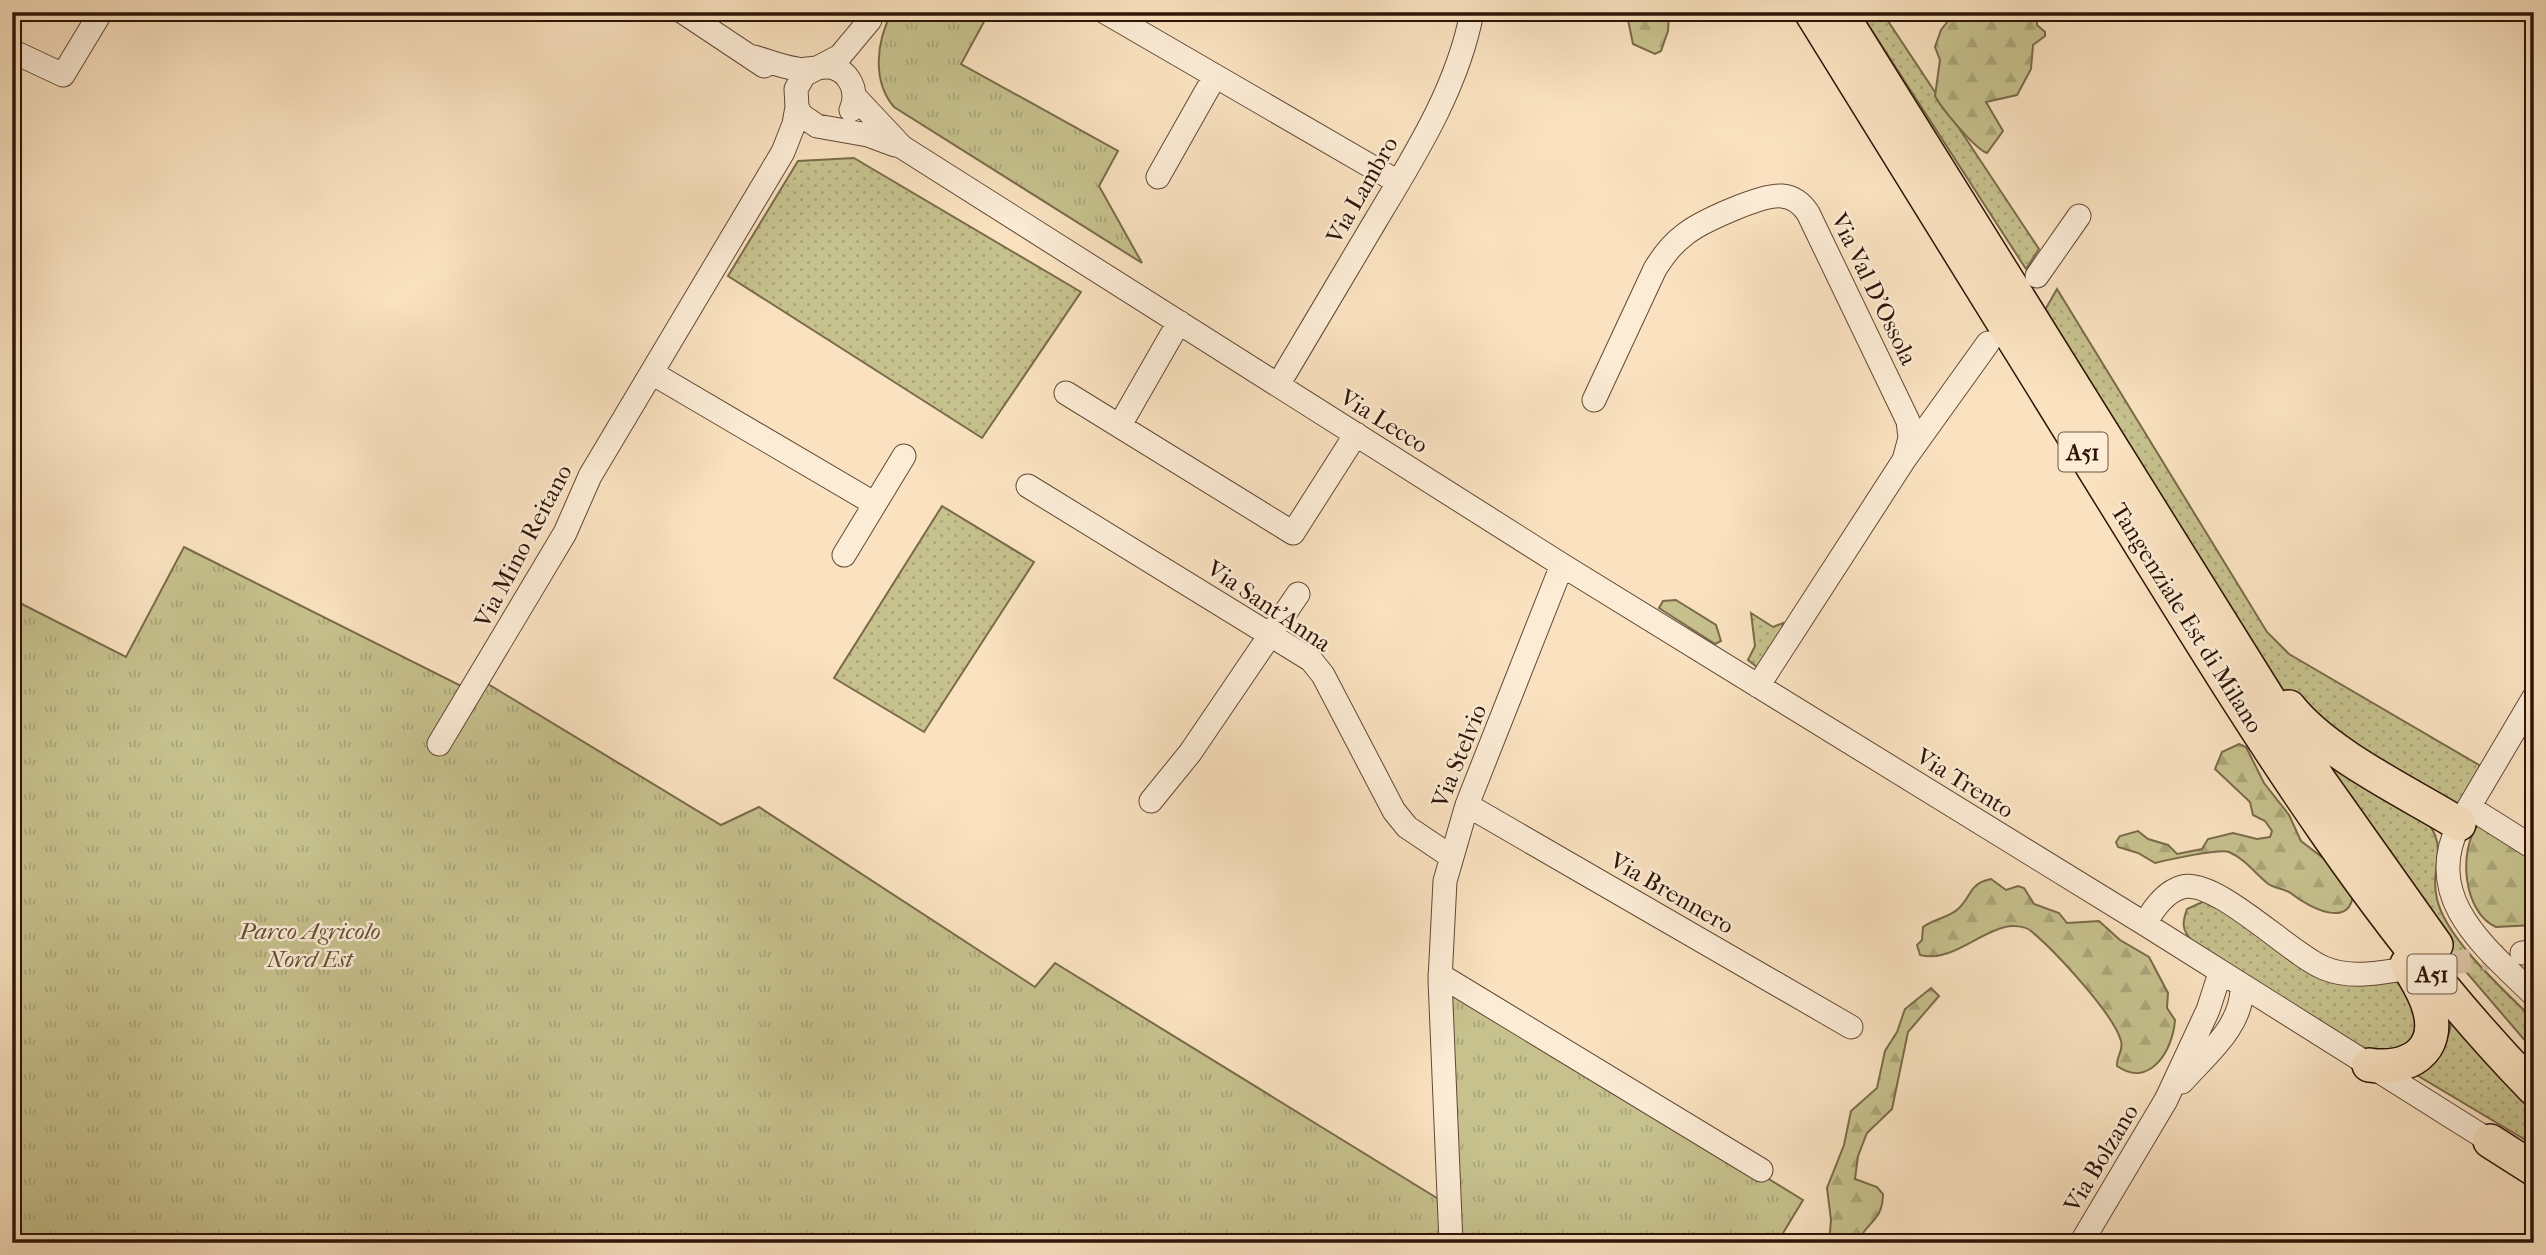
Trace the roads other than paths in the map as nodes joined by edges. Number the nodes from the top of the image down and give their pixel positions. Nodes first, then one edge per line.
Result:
1 (101, 12) edge
2 (682, 12) edge
3 (1105, 12) edge
4 (1472, 12) edge
5 (1811, 12) edge
6 (1840, 12) edge
7 (872, 16) edge
8 (12, 51) edge
9 (754, 57) junction
10 (817, 68) junction
11 (1215, 76) junction
12 (855, 95) junction
13 (796, 102) junction
14 (823, 126) junction
15 (902, 147) junction
16 (783, 152) junction
17 (1158, 177) dead end
18 (1398, 182) junction
19 (2079, 216) dead end
20 (2037, 276) dead end
21 (1179, 322) junction
22 (1988, 344) dead end
23 (652, 373) junction
24 (1278, 385) junction
25 (1066, 393) dead end
26 (1594, 400) dead end
27 (1119, 425) junction
28 (1356, 434) junction
29 (904, 456) dead end
30 (1904, 460) junction
31 (1028, 486) dead end
32 (875, 504) junction
33 (844, 555) dead end
34 (2182, 561) junction
35 (1562, 565) junction
36 (1298, 594) dead end
37 (1272, 635) junction
38 (1758, 686) junction
39 (2531, 707) edge
40 (439, 744) dead end
41 (1150, 800) dead end
42 (1467, 805) junction
43 (2464, 816) junction
44 (2534, 848) edge
45 (1450, 856) junction
46 (2364, 886) junction
47 (2145, 924) junction
48 (2398, 970) tunnel mouth
49 (2220, 973) junction
50 (1440, 975) junction
51 (2242, 986) junction
52 (2534, 995) edge
53 (1851, 1027) dead end
54 (2534, 1060) edge
55 (2369, 1065) junction
56 (2534, 1089) edge
57 (2166, 1100) junction
58 (2490, 1141) joint
59 (2534, 1168) edge
60 (1761, 1171) dead end
61 (1451, 1243) edge
62 (2081, 1243) edge

1 - 8 street
2 - 9 street, Via Lecco
3 - 11 street
4 - 18 street, Via Lambro
5 - 46 highway, Tangenziale Est di Milano / A51
6 - 34 highway, Tangenziale Est di Milano / A51
7 - 10 street
7 - 12 street
9 - 10 street, Via Lecco
9 - 13 street, Via Lecco
10 - 12 street, Via Lecco
10 - 13 street
11 - 17 street
11 - 18 street
12 - 14 street
12 - 15 street, Via Lecco
13 - 14 street, Via Lecco
13 - 16 street, Via Mino Reitano
14 - 15 street, Via Lecco
14 - 16 street, Via Mino Reitano
15 - 21 street, Via Lecco
16 - 23 street, Via Mino Reitano
18 - 24 street, Via Lambro
19 - 20 street
21 - 24 street, Via Lecco
21 - 27 street
22 - 30 street
23 - 32 street
23 - 40 street, Via Mino Reitano
24 - 28 street, Via Lecco
25 - 27 street
26 - 30 street, Via Val D'Ossola
27 - 28 street
28 - 35 street, Via Lecco
29 - 32 street
30 - 38 street
31 - 37 street, Via Sant'Anna
32 - 33 street
34 - 43 highway
34 - 54 highway, Tangenziale Est di Milano / A51
35 - 38 street, Via Trento
35 - 42 street, Via Stelvio
36 - 37 street
37 - 41 street
37 - 45 street, Via Sant'Anna
38 - 47 street, Via Trento
39 - 43 street
42 - 45 street, Via Stelvio
42 - 53 street, Via Brennero
43 - 44 street
43 - 52 street
45 - 50 street, Via Stelvio
46 - 55 highway
46 - 56 highway, Tangenziale Est di Milano / A51
47 - 48 street
47 - 49 street, Via Trento
49 - 51 street, Via Trento
49 - 57 street
50 - 60 street
50 - 61 street, Via Stelvio
51 - 55 street, Via Trento
51 - 57 street
55 - 58 street, Via Trento
57 - 62 street, Via Bolzano
58 - 59 highway

